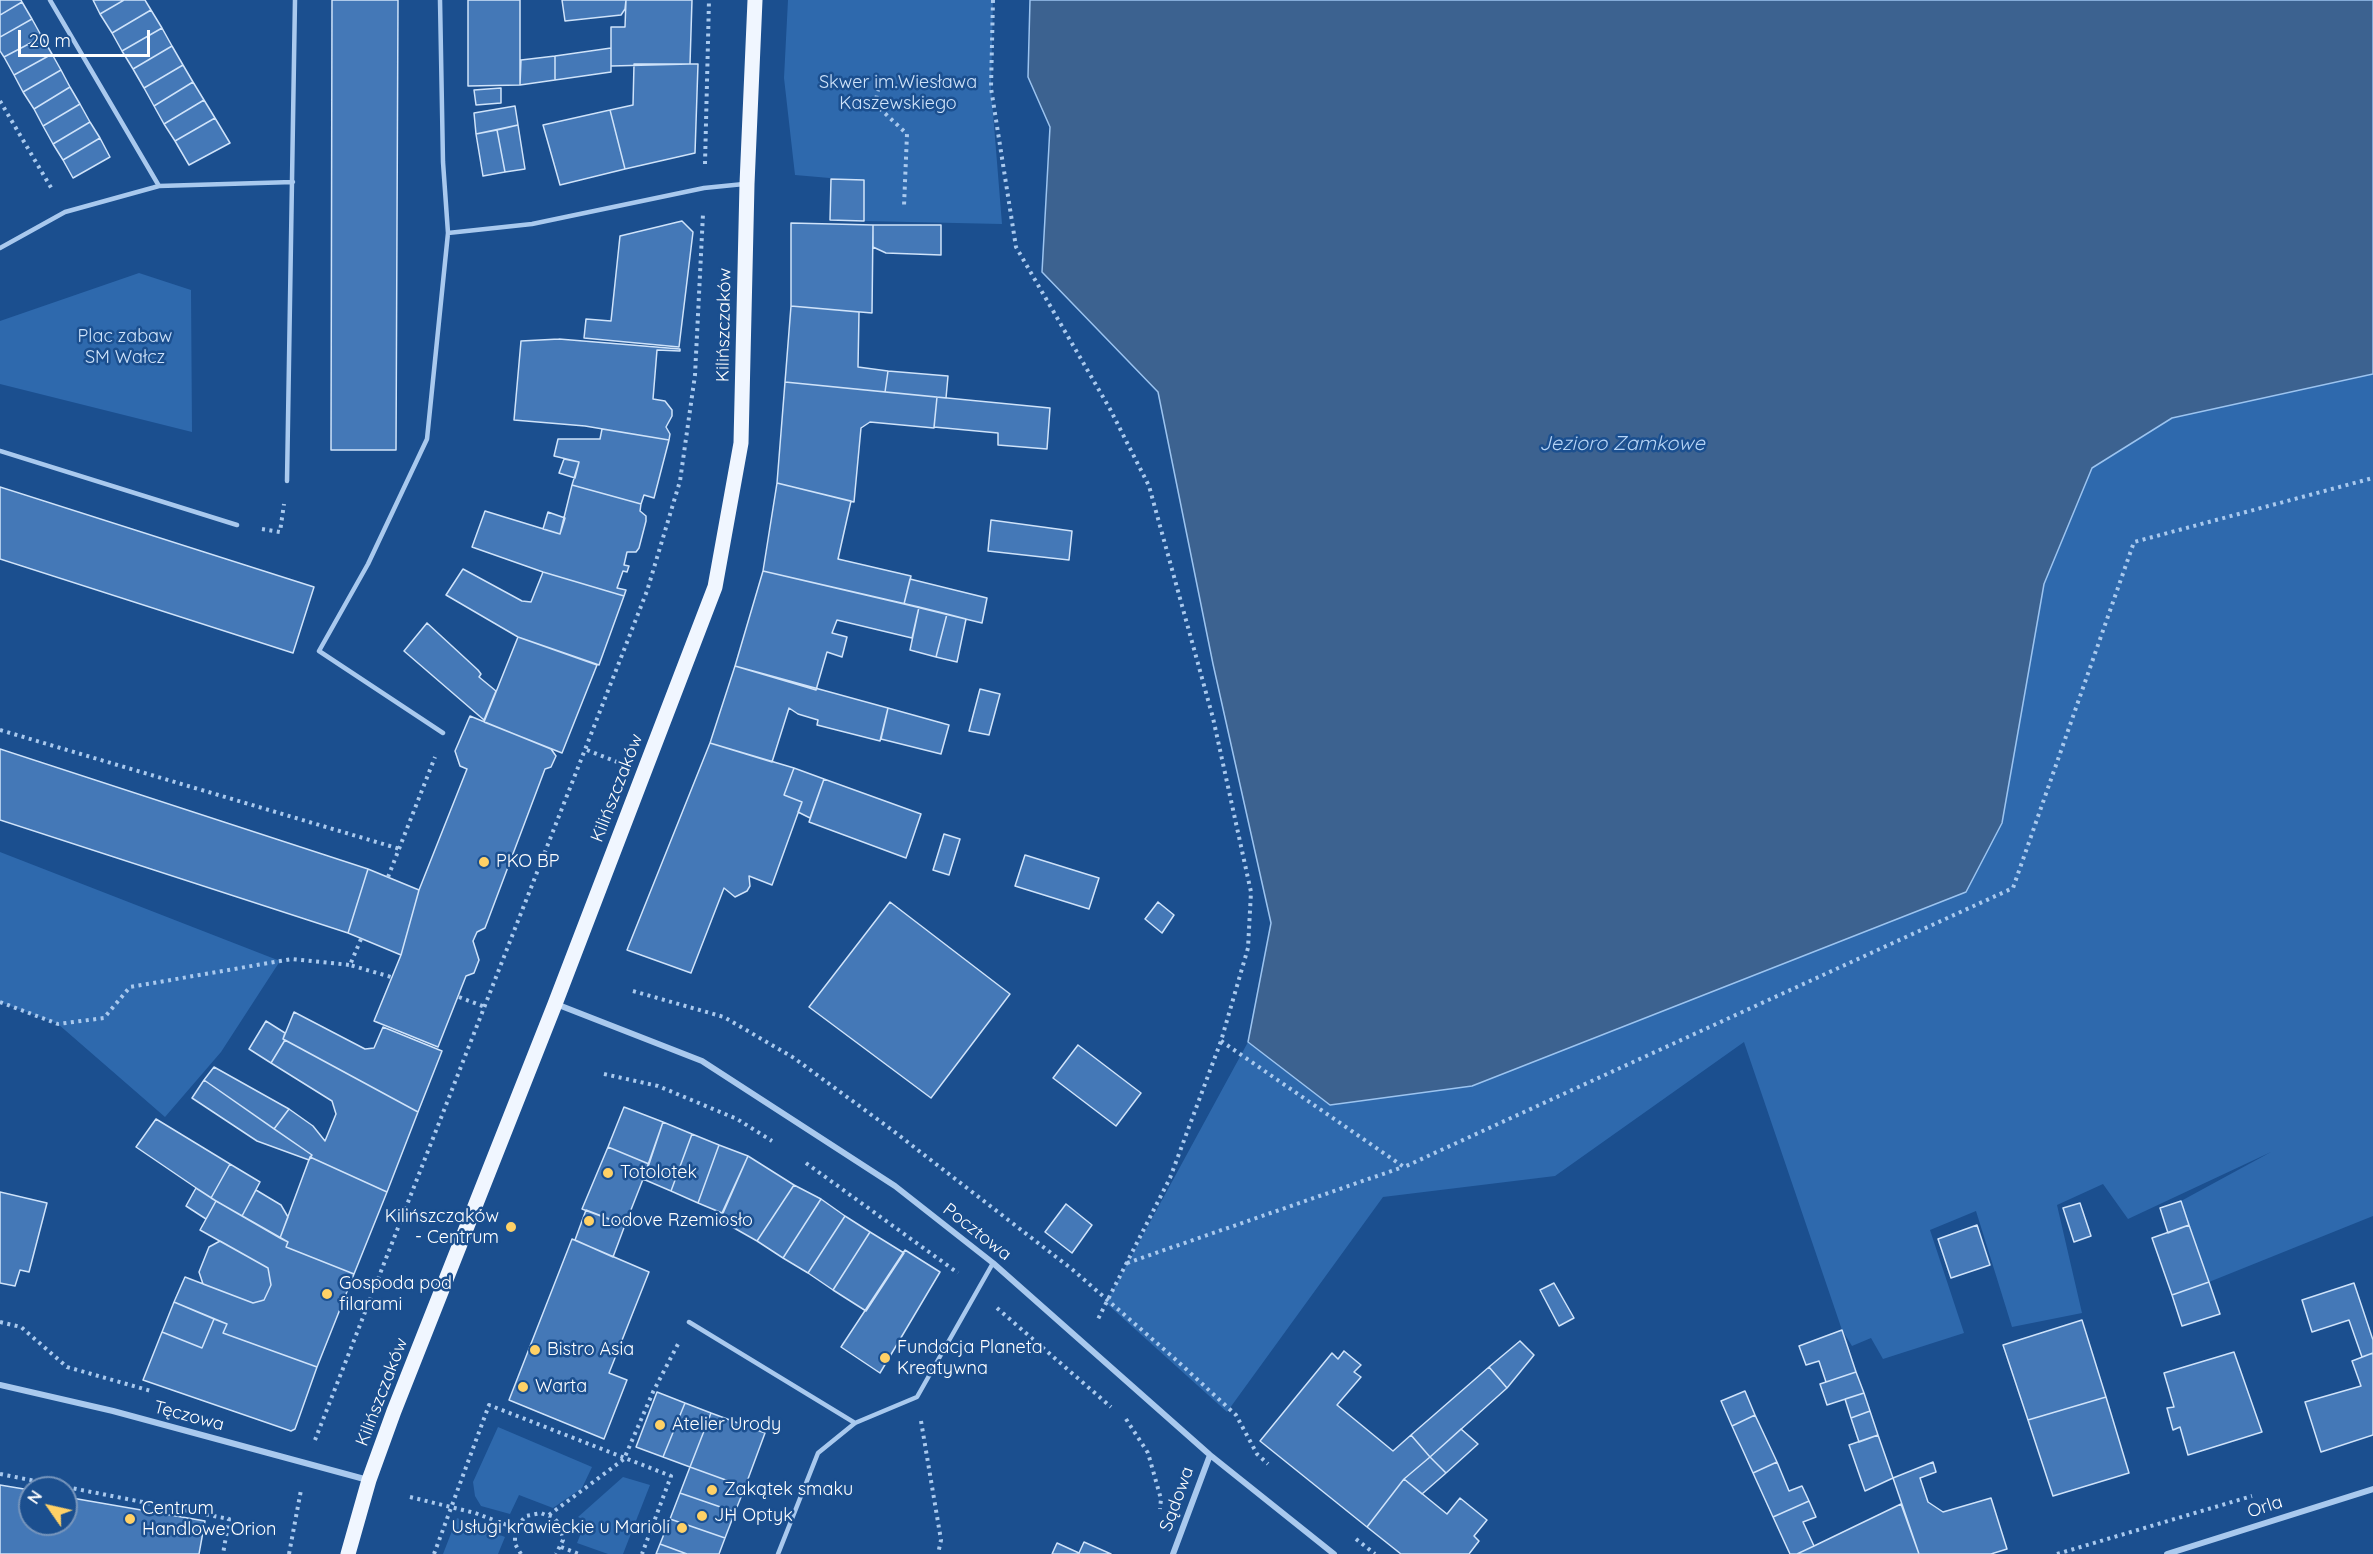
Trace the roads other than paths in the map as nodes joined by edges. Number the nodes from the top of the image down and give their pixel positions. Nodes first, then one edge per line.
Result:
1 (50, 0) edge
2 (295, 0) edge
3 (440, 0) edge
4 (755, 0) edge
5 (293, 182) junction
6 (747, 184) junction
7 (159, 186) junction
8 (448, 233) junction
9 (0, 248) edge
10 (0, 451) edge
11 (287, 481) road end
12 (237, 525) road end
13 (443, 733) road end
14 (555, 1004) junction
15 (993, 1263) junction
16 (689, 1322) road end
17 (0, 1385) edge
18 (855, 1423) junction
19 (1210, 1455) junction
20 (369, 1480) junction
21 (2373, 1489) edge
22 (348, 1554) edge
23 (778, 1554) edge
24 (1173, 1554) edge
25 (1334, 1554) edge
26 (2167, 1554) edge

1 - 7 lane
2 - 5 lane
3 - 8 lane
4 - 6 main road, Kilińszczaków
5 - 7 lane
5 - 11 lane
6 - 8 lane
6 - 14 main road, Kilińszczaków
7 - 9 lane
8 - 13 lane
10 - 12 lane
14 - 15 street, Pocztowa
14 - 20 main road, Kilińszczaków
15 - 18 lane
15 - 19 street, Pocztowa
16 - 18 lane
17 - 20 street, Tęczowa
18 - 23 lane
19 - 24 street, Sądowa
19 - 25 street, Pocztowa
20 - 22 main road, Kilińszczaków
21 - 26 street, Orla

